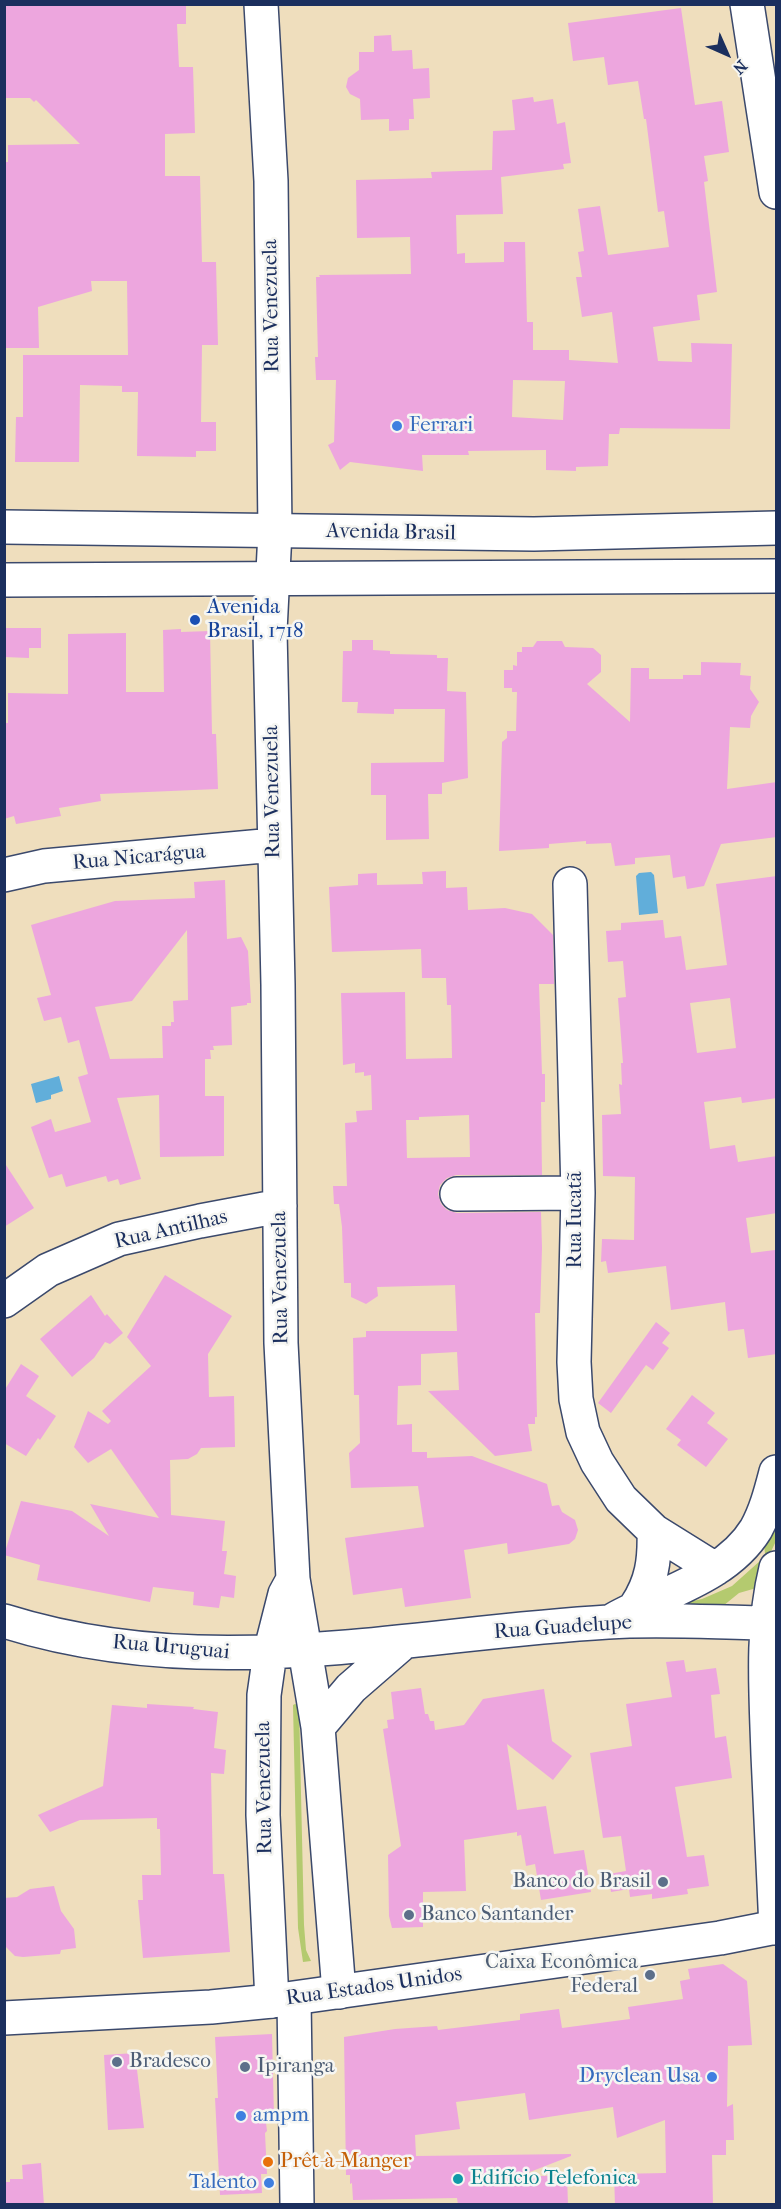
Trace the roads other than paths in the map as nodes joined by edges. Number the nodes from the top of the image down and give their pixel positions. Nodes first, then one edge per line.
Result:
1 (261, 4) edge
2 (747, 4) edge
3 (777, 192) edge
4 (4, 527) edge
5 (777, 528) edge
6 (276, 532) junction
7 (777, 576) edge
8 (274, 577) junction
9 (4, 580) edge
10 (274, 845) junction
11 (4, 875) edge
12 (570, 884) dead end
13 (578, 1193) junction
14 (457, 1194) dead end
15 (280, 1206) junction
16 (4, 1301) edge
17 (777, 1472) edge
18 (654, 1531) junction
19 (777, 1568) edge
20 (715, 1569) junction
21 (293, 1579) junction
22 (623, 1614) junction
23 (4, 1621) edge
24 (772, 1623) edge
25 (404, 1642) junction
26 (304, 1651) junction
27 (270, 1653) junction
28 (318, 1727) junction
29 (776, 1928) edge
30 (339, 1992) junction
31 (283, 2000) junction
32 (4, 2018) edge
33 (297, 2205) edge

1 - 6 street, Rua Venezuela
2 - 3 street
4 - 6 street, Avenida Brasil
5 - 6 street, Avenida Brasil
6 - 8 street, Rua Venezuela
7 - 8 street, Avenida Brasil
8 - 9 street, Avenida Brasil
8 - 10 street, Rua Venezuela
10 - 11 street, Rua Nicarágua
10 - 15 street, Rua Venezuela
12 - 13 street, Rua Iucatã
13 - 14 street
13 - 18 street, Rua Iucatã
15 - 16 street, Rua Antilhas
15 - 21 street, Rua Venezuela
17 - 20 street
18 - 20 street, Rua Iucatã
18 - 22 street
19 - 24 street
20 - 22 street
21 - 26 street, Rua Venezuela
21 - 27 street, Rua Venezuela
22 - 24 street, Rua Guadelupe
22 - 25 street, Rua Guadelupe
23 - 27 street, Rua Uruguai
24 - 29 street
25 - 26 street, Rua Guadelupe
25 - 28 street
26 - 27 street, Rua Uruguai
26 - 28 street, Rua Venezuela
27 - 31 street, Rua Venezuela
28 - 30 street, Rua Venezuela
29 - 30 street, Rua Estados Unidos
30 - 31 street, Rua Estados Unidos
31 - 32 street, Rua Estados Unidos
31 - 33 street, Rua Venezuela

